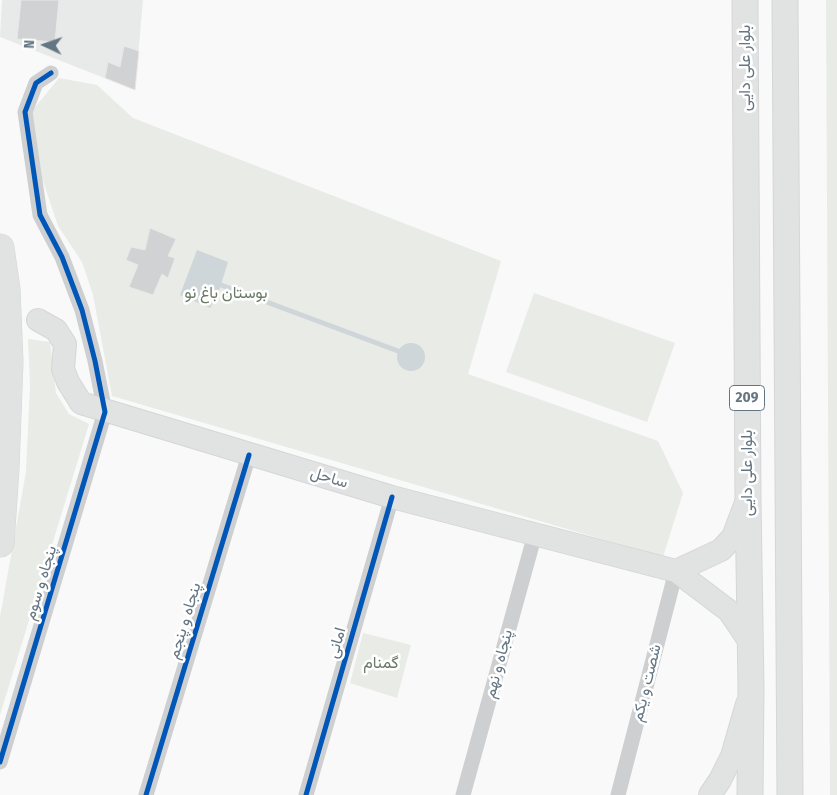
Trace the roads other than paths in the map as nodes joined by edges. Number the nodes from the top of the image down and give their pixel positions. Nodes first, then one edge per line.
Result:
1 (745, 0) edge
2 (785, 0) edge
3 (51, 74) dead end
4 (0, 248) edge
5 (38, 320) dead end
6 (105, 412) junction
7 (249, 455) junction
8 (392, 497) junction
9 (748, 500) junction
10 (535, 534) junction
11 (0, 543) edge
12 (676, 571) junction
13 (750, 642) junction
14 (751, 688) junction
15 (0, 762) edge
16 (146, 795) edge
17 (306, 795) edge
18 (463, 795) edge
19 (618, 795) edge
20 (710, 795) edge
21 (750, 795) edge
22 (790, 795) edge

1 - 9 main road, بلوار علی دایی / 209
2 - 22 main road, 209
3 - 6 street
4 - 11 highway
5 - 6 main road, ساحل
6 - 7 main road, ساحل
6 - 15 street, پنجاه و سوم
7 - 8 main road, ساحل
7 - 16 street, پنجاه و پنجم
8 - 10 main road, ساحل
8 - 17 street, امانی
9 - 12 main road
9 - 13 main road, بلوار علی دایی / 209
10 - 12 main road, ساحل
10 - 18 street, پنجاه و نهم
12 - 13 main road
12 - 19 street, شصت و یکم
13 - 14 main road, بلوار علی دایی / 209
14 - 20 main road
14 - 21 main road, بلوار علی دایی / 209

